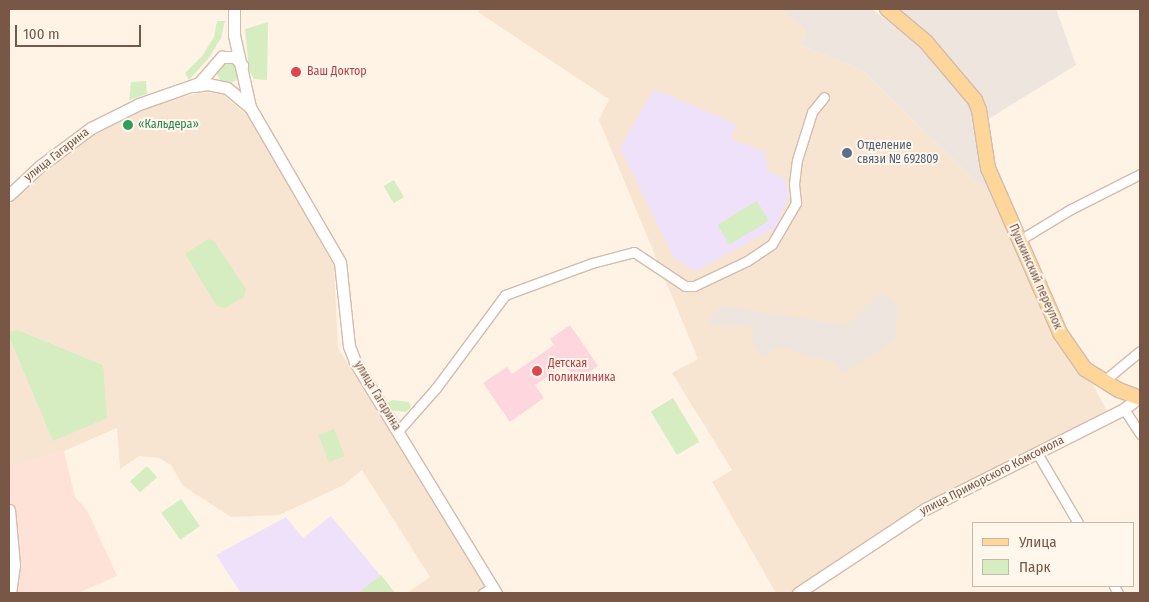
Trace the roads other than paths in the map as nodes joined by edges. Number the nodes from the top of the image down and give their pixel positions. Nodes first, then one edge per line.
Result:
1 (234, 9) edge
2 (887, 9) edge
3 (234, 34) junction
4 (215, 62) junction
5 (244, 70) junction
6 (191, 87) junction
7 (224, 88) junction
8 (824, 98) dead end
9 (250, 107) junction
10 (1140, 174) edge
11 (9, 195) edge
12 (1018, 240) junction
13 (1140, 352) edge
14 (1104, 380) junction
15 (1135, 396) edge
16 (1124, 409) junction
17 (398, 431) junction
18 (1140, 434) edge
19 (1037, 453) junction
20 (9, 510) edge
21 (1077, 522) edge
22 (491, 591) edge
23 (10, 593) edge
24 (798, 593) edge

1 - 3 street
2 - 12 main road, Пушкинский переулок
3 - 4 street
3 - 5 street
4 - 5 street
4 - 6 street
4 - 7 street
5 - 7 street
5 - 9 street
6 - 7 street
6 - 11 street, улица Гагарина
7 - 9 street
8 - 17 street
9 - 17 street, улица Гагарина
10 - 12 street
12 - 14 main road, Пушкинский переулок
13 - 14 street
14 - 15 main road, Пушкинский переулок
15 - 16 street, улица Приморского Комсомола
16 - 18 street
16 - 19 street, улица Приморского Комсомола
17 - 22 street, улица Гагарина
19 - 21 street
19 - 24 street, улица Приморского Комсомола
20 - 23 street

